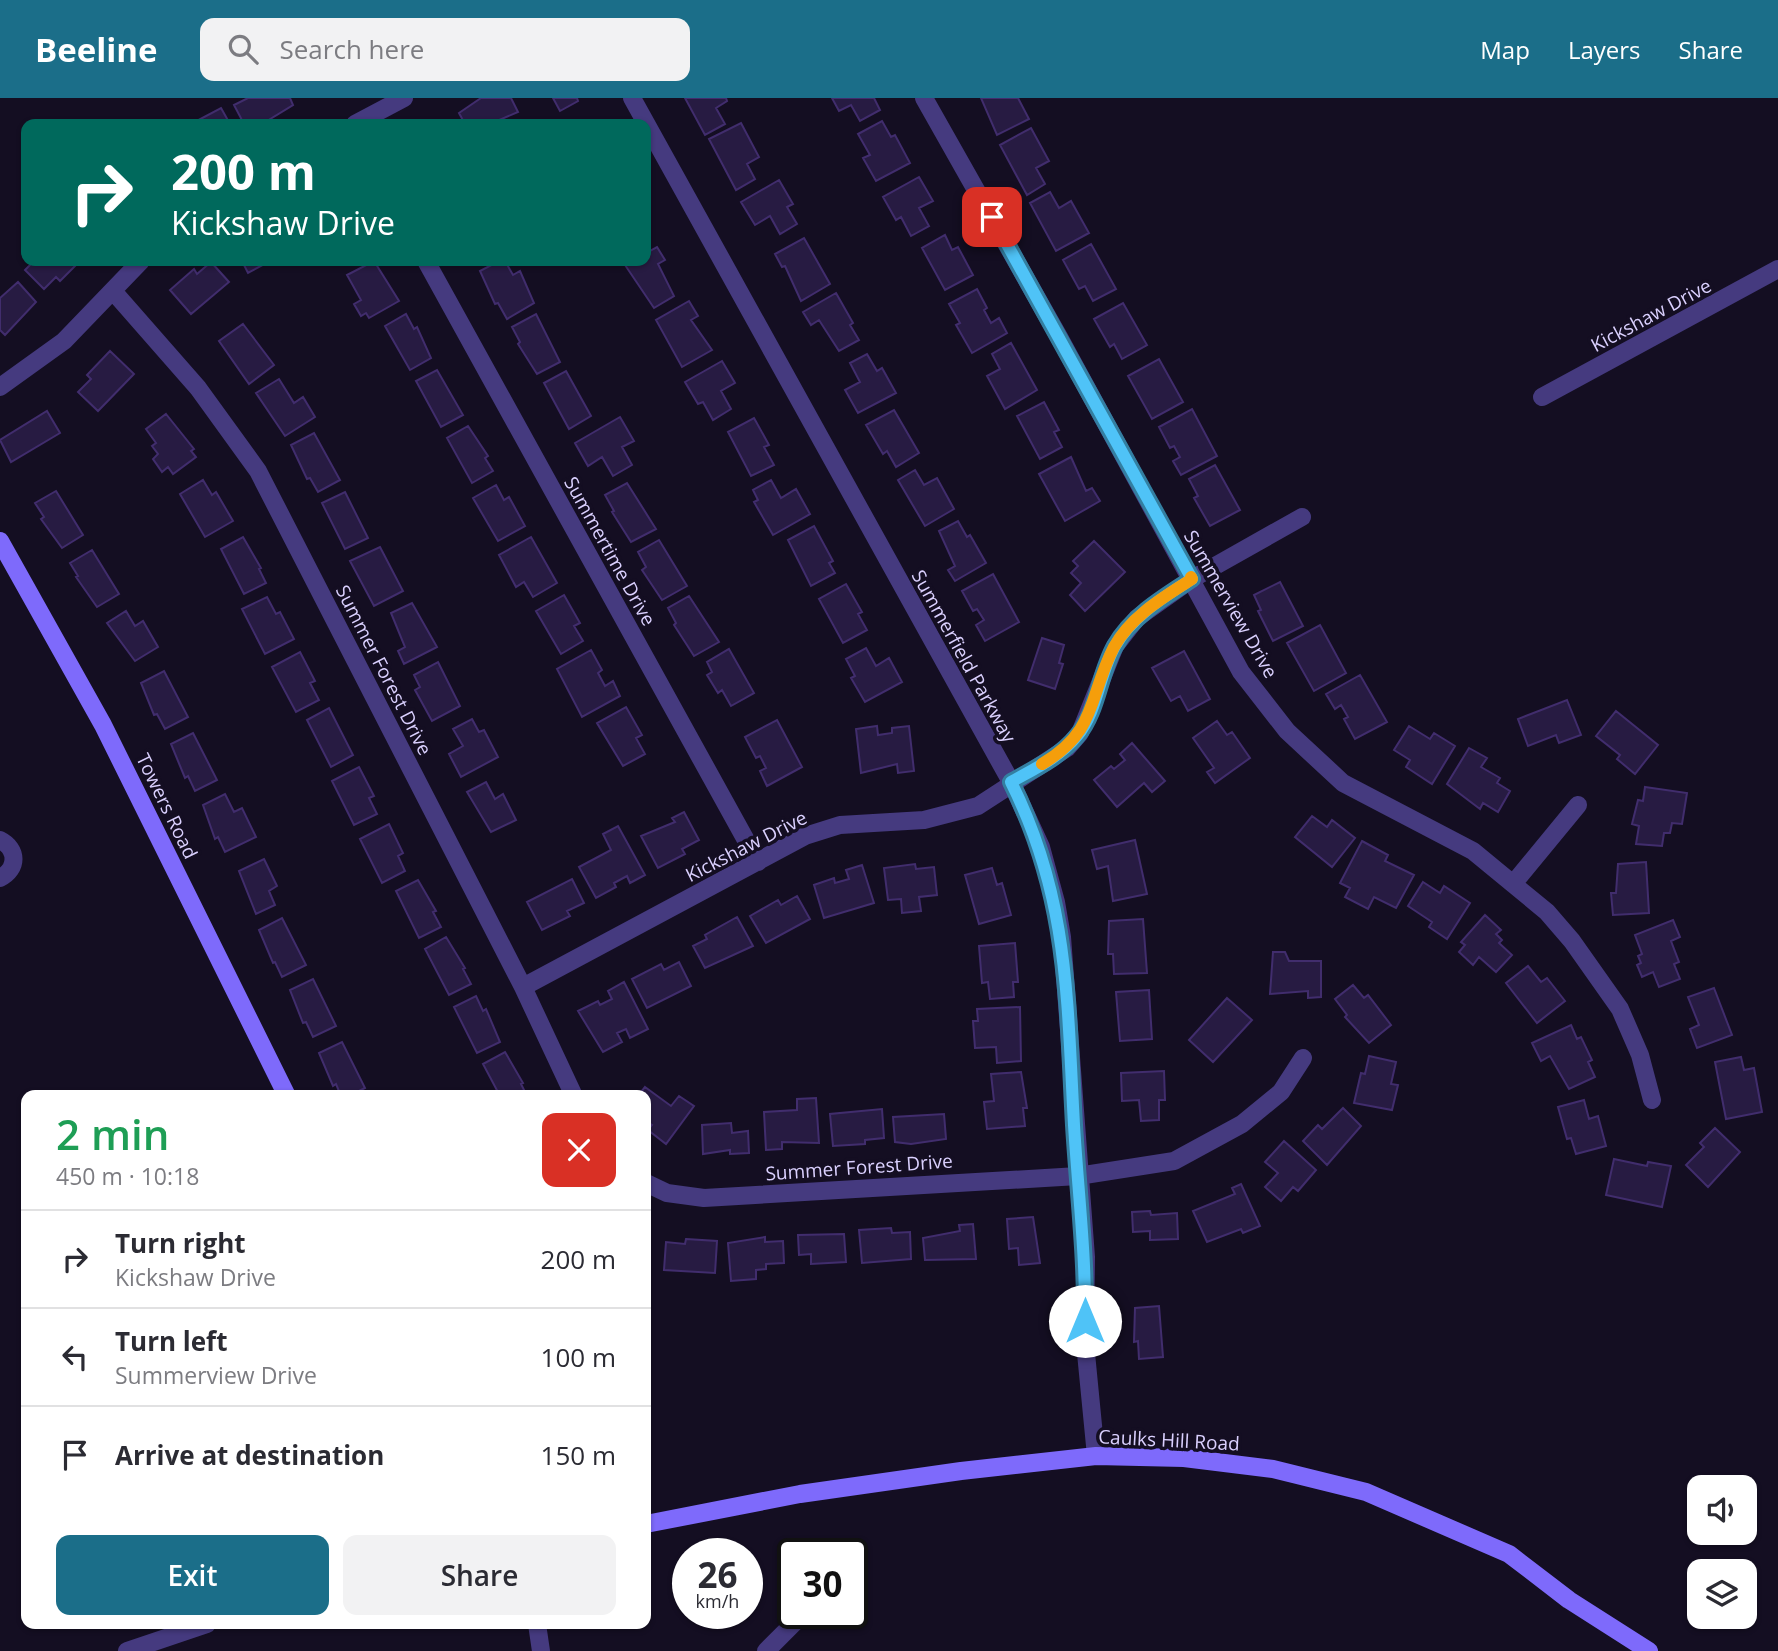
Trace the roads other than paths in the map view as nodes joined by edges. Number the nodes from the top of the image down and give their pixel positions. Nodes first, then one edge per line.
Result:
1 (404, 98) edge
2 (632, 98) edge
3 (924, 98) edge
4 (364, 119) edge
5 (644, 119) edge
6 (651, 132) edge
7 (136, 266) edge
8 (429, 266) edge
9 (1778, 269) edge
10 (113, 291) junction
11 (0, 387) edge
12 (1542, 397) dead end
13 (1302, 517) dead end
14 (0, 541) edge
15 (1192, 579) junction
16 (1011, 782) junction
17 (1578, 805) dead end
18 (0, 840) edge
19 (758, 862) junction
20 (0, 878) edge
21 (1513, 884) junction
22 (523, 987) junction
23 (1303, 1058) dead end
24 (284, 1090) edge
25 (571, 1090) edge
26 (1652, 1100) dead end
27 (1078, 1176) junction
28 (651, 1185) edge
29 (1096, 1456) junction
30 (651, 1523) edge
31 (192, 1629) edge
32 (538, 1629) edge
33 (788, 1629) edge
34 (127, 1651) edge
35 (541, 1651) edge
36 (766, 1651) edge
37 (1649, 1651) edge

1 - 4 street
2 - 5 street, Summerfield Parkway
3 - 15 street, Summerview Drive
6 - 16 street, Summerfield Parkway
7 - 10 street
8 - 19 street, Summertime Drive
9 - 12 street, Kickshaw Drive
10 - 11 street
10 - 22 street, Summer Forest Drive
13 - 15 street, Kickshaw Drive
14 - 24 main road, Towers Road
15 - 16 street, Kickshaw Drive
15 - 21 street, Summerview Drive
16 - 19 street, Kickshaw Drive
16 - 27 street, Summerfield Parkway
17 - 21 street
18 - 20 street
19 - 22 street, Kickshaw Drive
21 - 26 street, Summerview Drive
22 - 25 street, Summer Forest Drive
23 - 27 street, Summer Forest Drive
27 - 28 street, Summer Forest Drive
27 - 29 street, Summerfield Parkway
29 - 30 main road, Caulks Hill Road
29 - 37 main road, Caulks Hill Road
31 - 34 street
32 - 35 street
33 - 36 street

